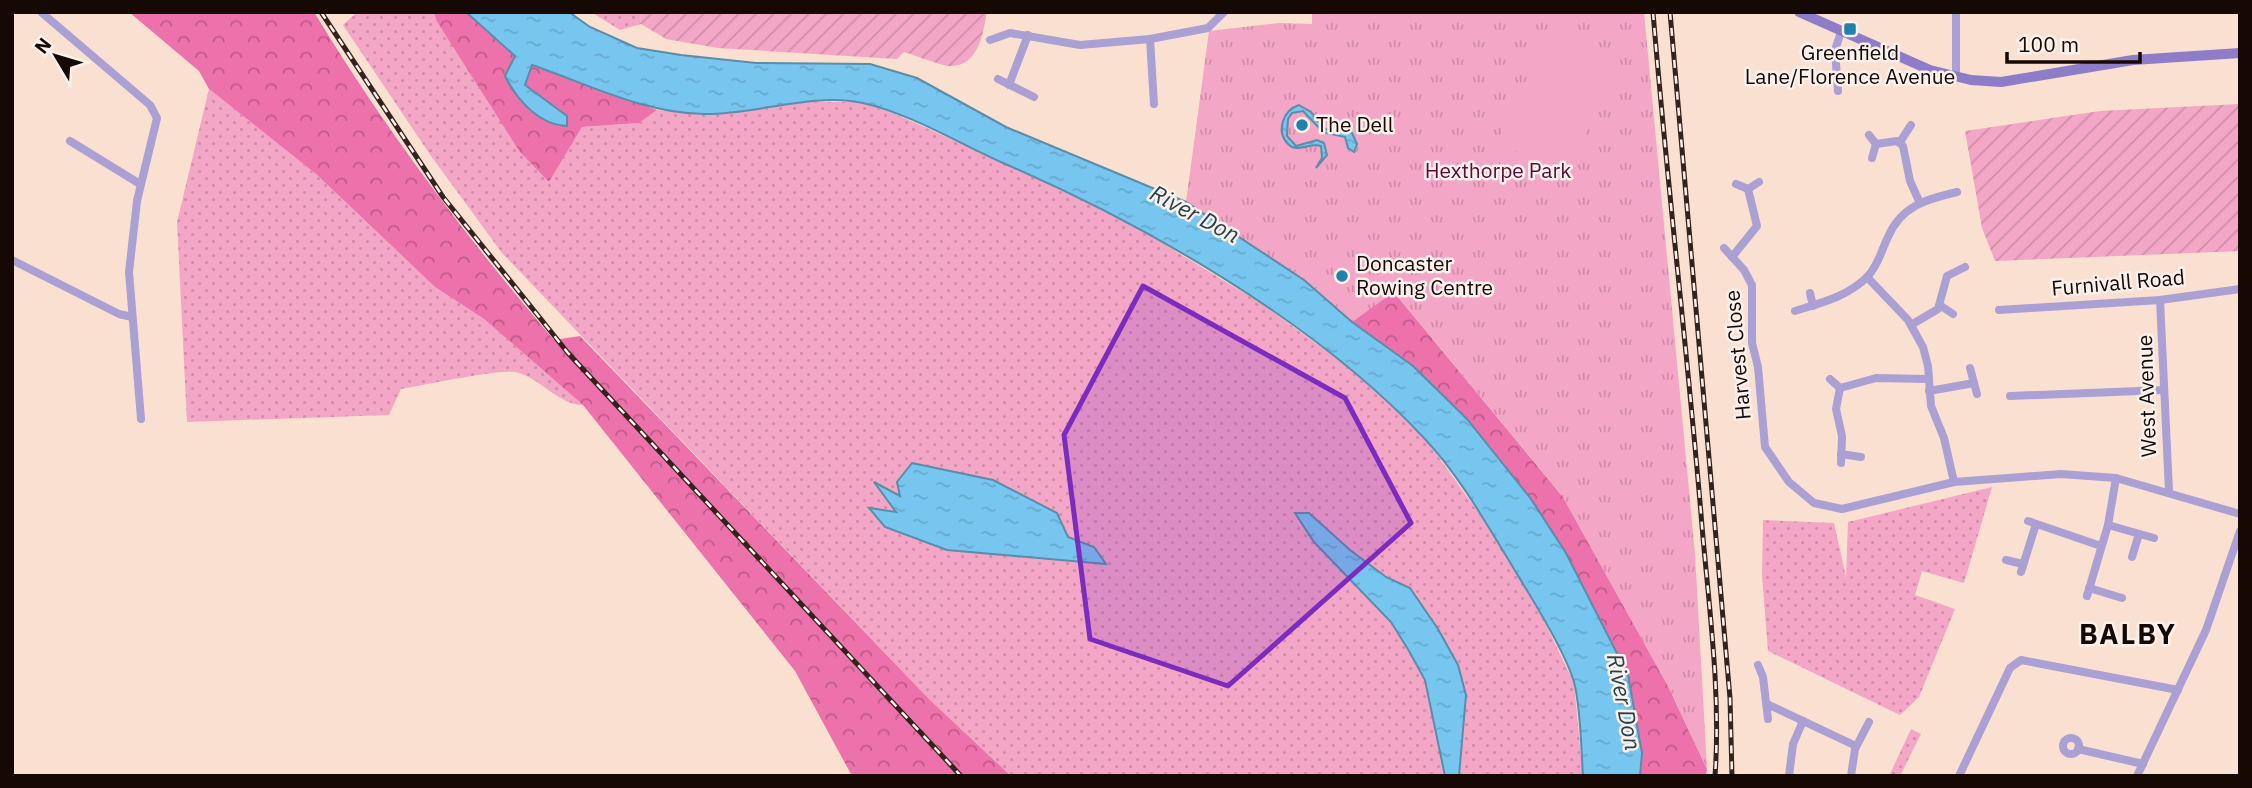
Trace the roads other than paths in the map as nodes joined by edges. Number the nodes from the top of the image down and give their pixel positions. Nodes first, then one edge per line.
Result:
1 (41, 12) edge
2 (1224, 12) edge
3 (1798, 12) edge
4 (1956, 12) edge
5 (1841, 32) junction
6 (1028, 35) junction
7 (1150, 39) junction
8 (990, 40) dead end
9 (2240, 53) edge
10 (1956, 77) junction
11 (998, 79) dead end
12 (1009, 85) junction
13 (1838, 91) dead end
14 (1034, 97) dead end
15 (1154, 104) dead end
16 (1911, 125) dead end
17 (1869, 135) dead end
18 (70, 141) dead end
19 (1900, 142) junction
20 (1876, 144) junction
21 (1872, 158) dead end
22 (1759, 182) dead end
23 (140, 184) junction
24 (1736, 184) dead end
25 (1748, 189) junction
26 (1957, 192) dead end
27 (1919, 201) junction
28 (1724, 248) dead end
29 (1732, 257) junction
30 (12, 260) edge
31 (1965, 267) dead end
32 (1867, 277) junction
33 (2240, 289) edge
34 (1810, 293) dead end
35 (2160, 300) junction
36 (1813, 306) junction
37 (1941, 306) junction
38 (1999, 310) dead end
39 (1795, 311) dead end
40 (1953, 314) dead end
41 (132, 317) junction
42 (1911, 325) junction
43 (1970, 368) dead end
44 (1830, 379) dead end
45 (1929, 379) junction
46 (1974, 383) junction
47 (1840, 388) junction
48 (2164, 390) junction
49 (1929, 391) junction
50 (1978, 394) dead end
51 (2010, 396) dead end
52 (141, 419) dead end
53 (1861, 457) dead end
54 (2116, 478) junction
55 (1954, 482) junction
56 (2169, 491) junction
57 (2240, 514) edge
58 (2108, 525) junction
59 (2240, 531) edge
60 (2139, 534) junction
61 (2154, 538) dead end
62 (2101, 546) junction
63 (2132, 557) dead end
64 (2006, 560) dead end
65 (2122, 598) dead end
66 (1758, 665) dead end
67 (2178, 690) junction
68 (1767, 705) junction
69 (1769, 719) dead end
70 (1803, 721) junction
71 (1869, 722) dead end
72 (1856, 746) junction
73 (2078, 748) dead end
74 (2143, 764) junction
75 (1789, 776) edge
76 (1851, 776) edge
77 (1959, 776) edge
78 (2137, 776) edge

1 - 23 street
2 - 7 street
3 - 5 street
4 - 10 street
5 - 10 street
5 - 13 street
6 - 7 street
6 - 8 street
6 - 12 street
7 - 15 street
9 - 10 street
11 - 12 street
12 - 14 street
16 - 19 street
17 - 20 street
18 - 23 street
19 - 20 street
19 - 27 street
20 - 21 street
22 - 25 street
23 - 41 street
24 - 25 street
25 - 29 street
26 - 27 street
27 - 32 street
28 - 29 street, Harvest Close
29 - 55 street, Harvest Close
30 - 41 street
31 - 37 street
32 - 36 street
32 - 42 street
33 - 35 street, Furnivall Road
34 - 36 street
35 - 38 street, Furnivall Road
35 - 48 street, West Avenue
36 - 39 street
37 - 40 street
37 - 42 street
41 - 52 street
42 - 45 street
43 - 46 street
44 - 47 street
45 - 47 street
45 - 49 street
46 - 49 street
46 - 50 street
47 - 53 street
48 - 51 street
48 - 56 street, West Avenue
49 - 55 street
54 - 55 street, Harvest Close
54 - 56 street, Harvest Close
54 - 58 street
56 - 57 street, Harvest Close
58 - 60 street
58 - 62 street
59 - 67 street
60 - 61 street
60 - 63 street
62 - 64 street
62 - 65 street
66 - 68 street
67 - 74 street
67 - 77 street
68 - 69 street
68 - 70 street
70 - 72 street
70 - 75 street
71 - 72 street
72 - 76 street
73 - 74 street
74 - 78 street

